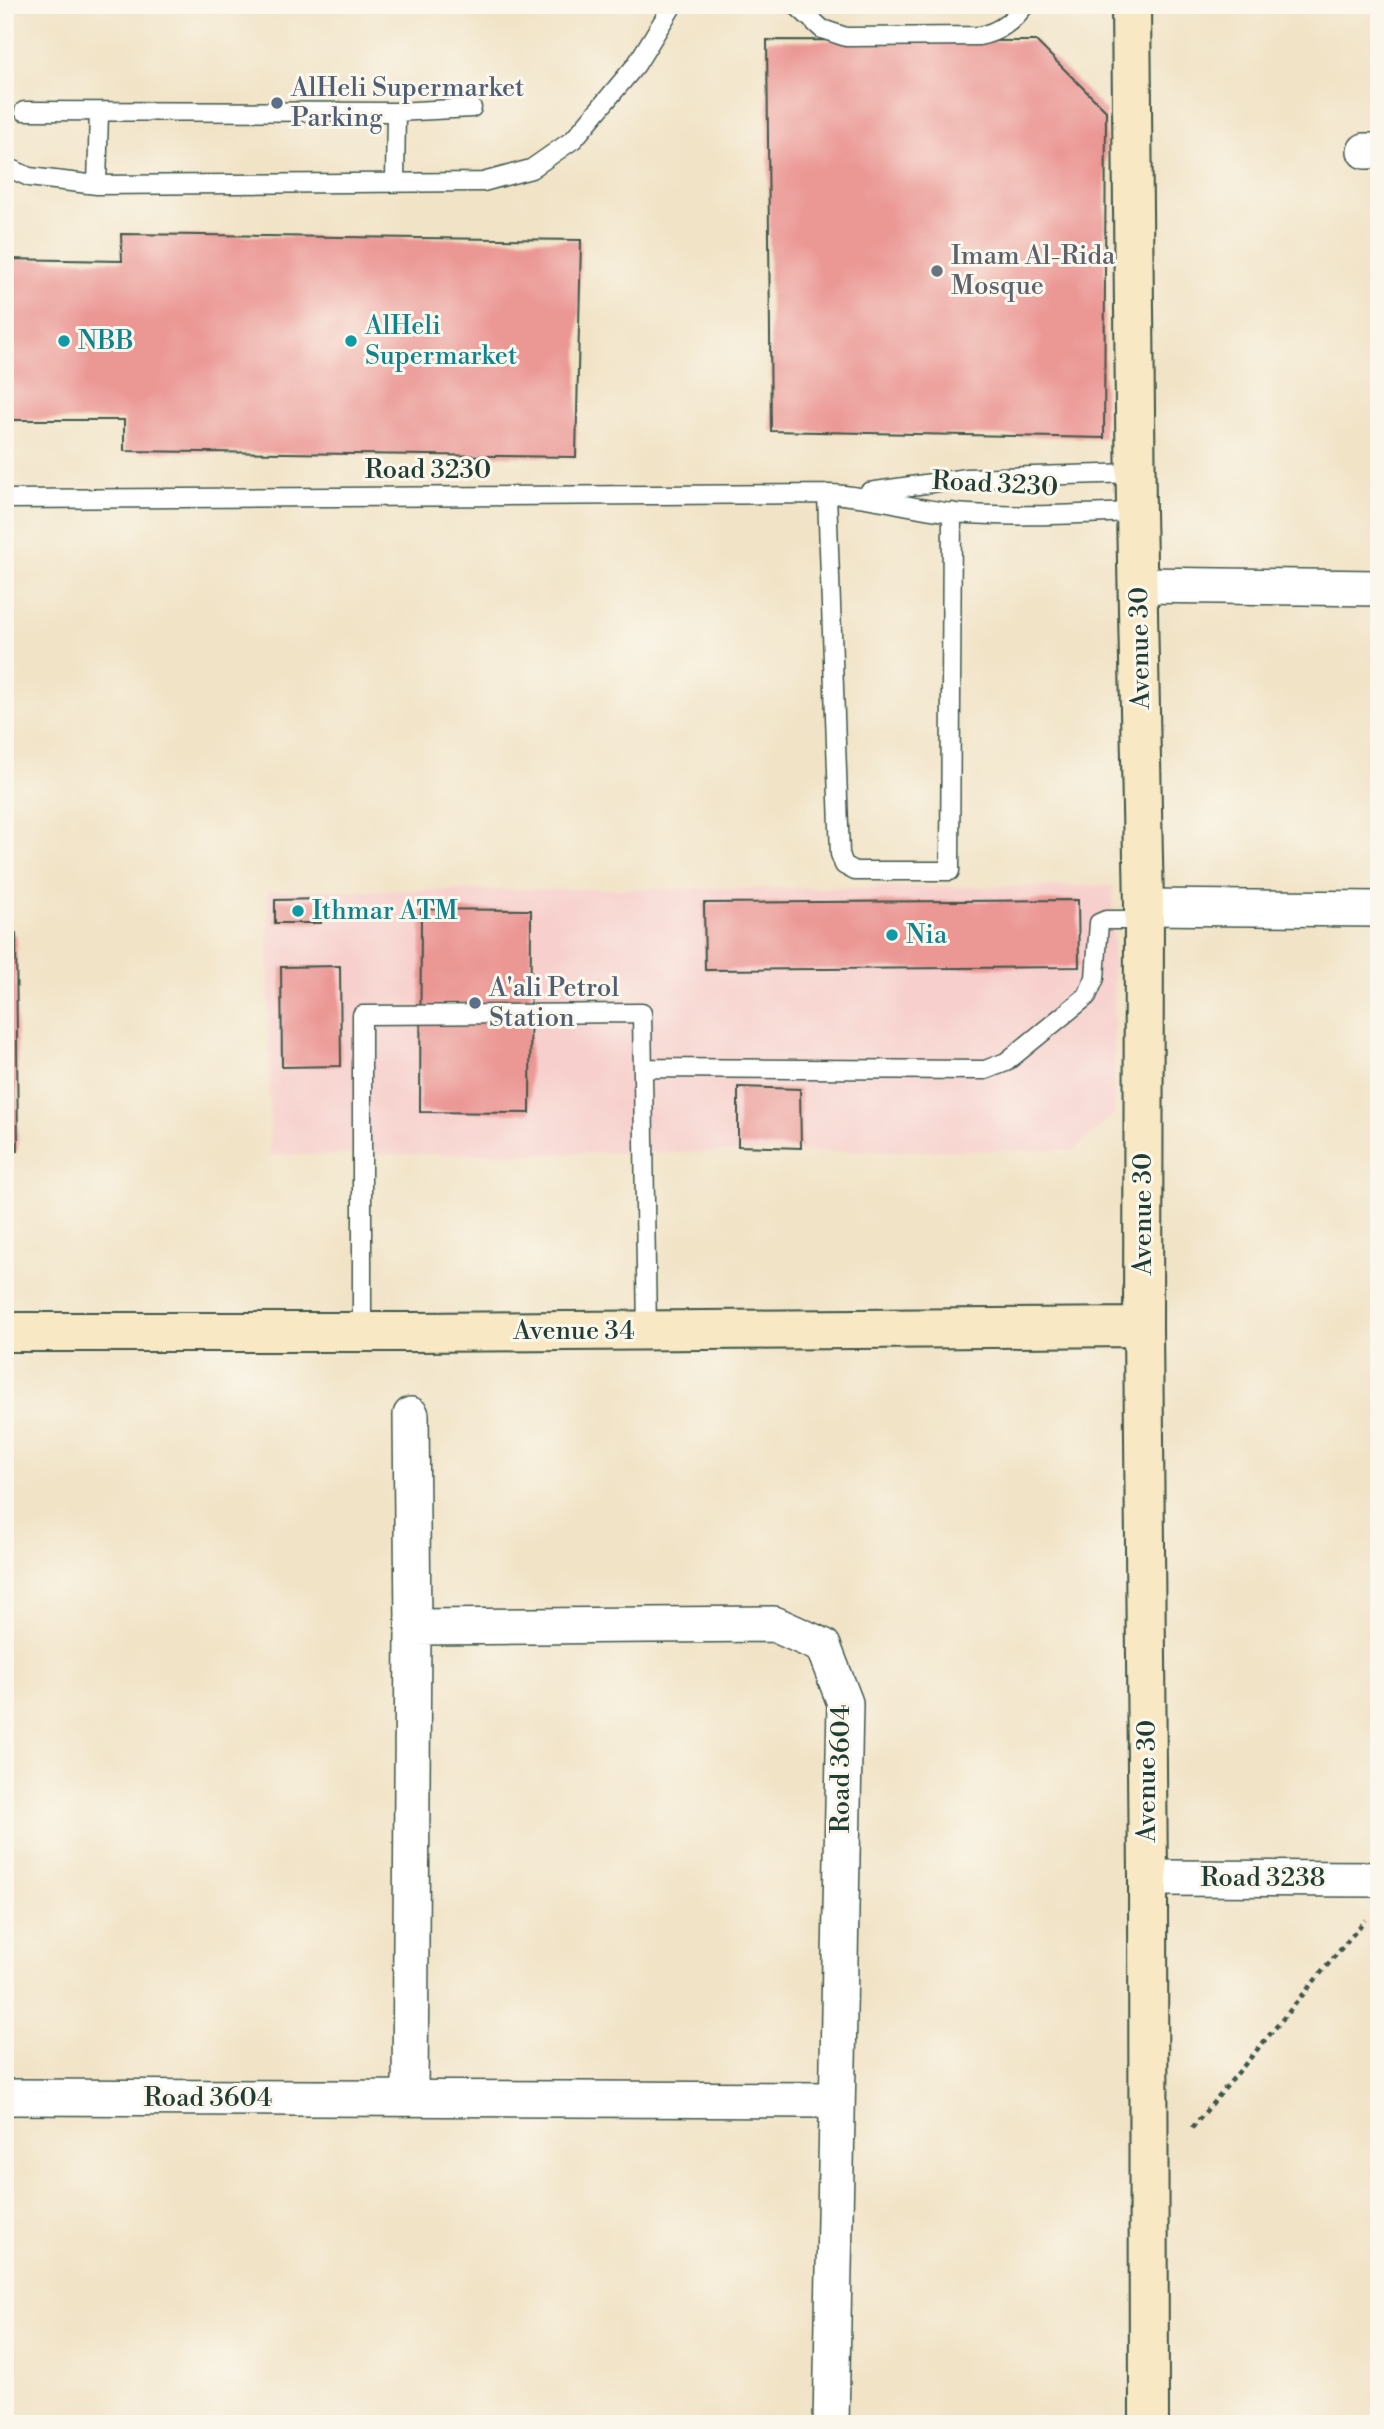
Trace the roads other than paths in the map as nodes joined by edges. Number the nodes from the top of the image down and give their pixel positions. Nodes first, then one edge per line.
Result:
1 (673, 5) edge
2 (796, 5) edge
3 (1025, 5) edge
4 (1131, 5) edge
5 (472, 108) dead end
6 (24, 111) dead end
7 (99, 112) junction
8 (396, 112) junction
9 (5, 166) edge
10 (395, 183) junction
11 (97, 185) junction
12 (1136, 473) junction
13 (827, 494) junction
14 (851, 495) junction
15 (5, 499) edge
16 (952, 512) junction
17 (1136, 512) junction
18 (1138, 585) junction
19 (1379, 589) edge
20 (1379, 909) edge
21 (1144, 913) junction
22 (643, 1068) junction
23 (1143, 1327) junction
24 (647, 1331) junction
25 (5, 1332) edge
26 (362, 1332) junction
27 (411, 1415) dead end
28 (413, 1627) junction
29 (1148, 1878) junction
30 (1379, 1879) edge
31 (5, 2097) edge
32 (410, 2098) junction
33 (836, 2100) junction
34 (831, 2424) edge
35 (1149, 2424) edge

1 - 10 lane
2 - 3 lane
4 - 12 street, Avenue 30
5 - 8 lane
6 - 7 lane
7 - 8 lane
7 - 11 lane
8 - 10 lane
9 - 11 lane
10 - 11 lane
12 - 14 lane, Road 3230
12 - 17 street, Avenue 30
13 - 14 lane, Road 3230
13 - 15 lane, Road 3230
13 - 16 lane
14 - 16 lane, Road 3230
16 - 17 lane, Road 3230
17 - 18 street, Avenue 30
18 - 19 street
18 - 21 street, Avenue 30
20 - 21 street
21 - 22 lane
21 - 23 street, Avenue 30
22 - 24 lane
22 - 26 lane
23 - 24 street, Avenue 34
23 - 29 street, Avenue 30
24 - 26 street, Avenue 34
25 - 26 street, Avenue 34
27 - 28 street
28 - 32 street
28 - 33 street, Road 3604
29 - 30 street, Road 3238
29 - 35 street, Avenue 30
31 - 32 street, Road 3604
32 - 33 street, Road 3604
33 - 34 street, Road 3604

